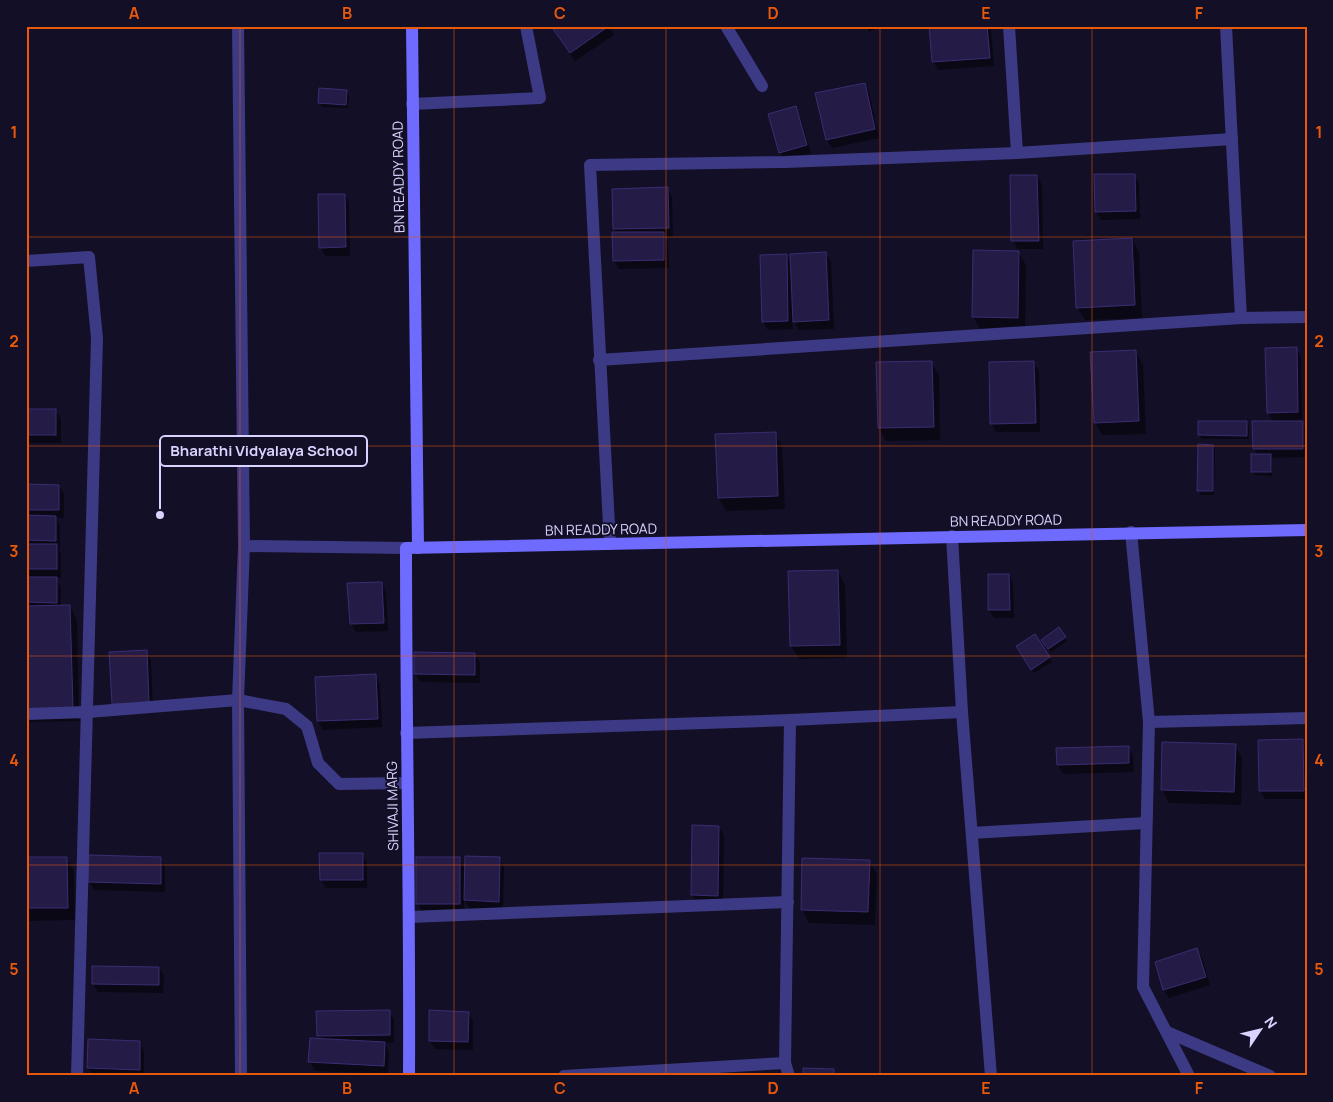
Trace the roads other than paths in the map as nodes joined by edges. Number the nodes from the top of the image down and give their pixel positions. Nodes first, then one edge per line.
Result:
1 (238, 26) edge
2 (412, 26) edge
3 (526, 26) edge
4 (726, 26) edge
5 (1009, 26) edge
6 (1226, 26) edge
7 (762, 86) dead end
8 (412, 104) junction
9 (1232, 140) junction
10 (1017, 153) junction
11 (26, 261) edge
12 (1307, 317) edge
13 (1241, 318) junction
14 (599, 360) junction
15 (1307, 530) edge
16 (1131, 532) junction
17 (952, 536) junction
18 (610, 544) junction
19 (244, 546) junction
20 (412, 548) junction
21 (238, 700) junction
22 (88, 712) junction
23 (962, 712) junction
24 (26, 714) edge
25 (1307, 718) edge
26 (790, 720) junction
27 (1149, 722) junction
28 (406, 732) junction
29 (407, 783) junction
30 (1146, 823) junction
31 (972, 832) junction
32 (788, 902) junction
33 (410, 917) junction
34 (1166, 1032) junction
35 (785, 1063) junction
36 (78, 1076) edge
37 (241, 1076) edge
38 (409, 1076) edge
39 (564, 1076) edge
40 (789, 1076) edge
41 (991, 1076) edge
42 (1189, 1076) edge
43 (1270, 1076) edge

1 - 19 street
2 - 8 street, BN READDY ROAD
3 - 8 street
4 - 7 street
5 - 10 street
6 - 9 street
8 - 20 street, BN READDY ROAD
9 - 10 street
9 - 13 street
10 - 14 street
11 - 22 street
12 - 13 street
13 - 14 street
14 - 18 street
15 - 16 street, BN READDY ROAD
16 - 17 street, BN READDY ROAD
16 - 27 street
17 - 18 street, BN READDY ROAD
17 - 23 street
18 - 20 street, BN READDY ROAD
19 - 20 street
19 - 21 street
20 - 28 street, SHIVAJI MARG
21 - 22 street
21 - 29 street
21 - 37 street
22 - 24 street
22 - 36 street
23 - 26 street
23 - 31 street
25 - 27 street
26 - 28 street
26 - 32 street
27 - 30 street
28 - 29 street, SHIVAJI MARG
29 - 33 street, SHIVAJI MARG
30 - 31 street
30 - 34 street
31 - 41 street
32 - 33 street
32 - 35 street
33 - 38 street, SHIVAJI MARG
34 - 42 street
34 - 43 street
35 - 39 street
35 - 40 street

